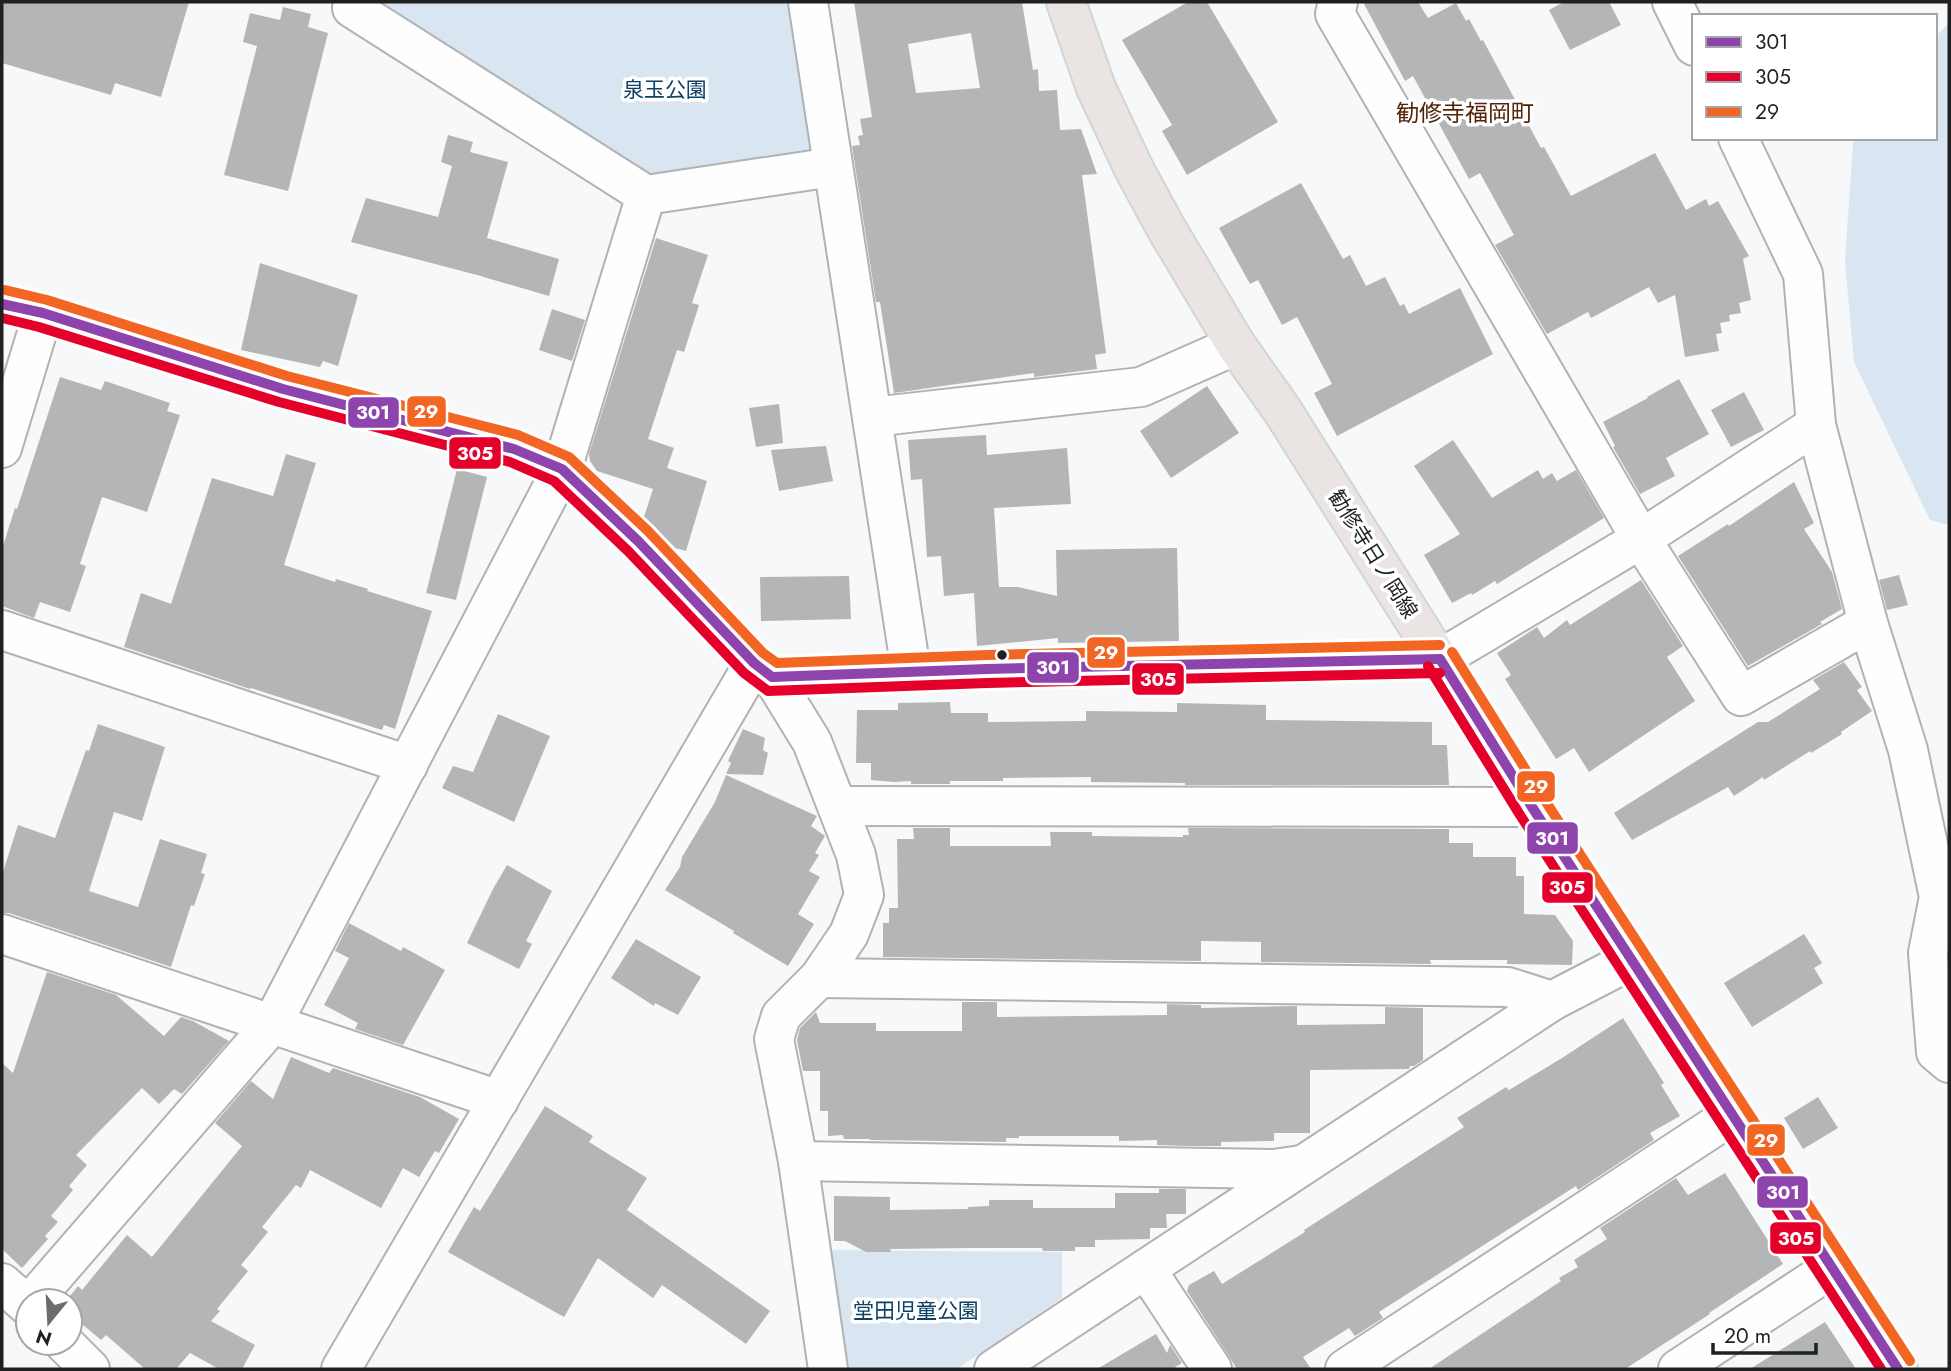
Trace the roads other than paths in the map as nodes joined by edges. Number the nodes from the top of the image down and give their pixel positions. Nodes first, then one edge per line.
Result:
1 (354, 2) edge
2 (808, 2) edge
3 (1066, 2) edge
4 (1338, 2) edge
5 (1672, 2) edge
6 (1692, 42) edge
7 (1739, 140) edge
8 (833, 167) junction
9 (646, 195) junction
10 (2, 304) edge
11 (43, 313) junction
12 (1236, 345) junction
13 (872, 417) junction
14 (1816, 425) junction
15 (2, 448) edge
16 (562, 469) junction
17 (1642, 539) junction
18 (1868, 623) junction
19 (2, 631) edge
20 (1440, 659) junction
21 (763, 670) junction
22 (911, 671) junction
23 (408, 765) junction
24 (838, 806) junction
25 (1532, 807) junction
26 (2, 934) edge
27 (1631, 960) junction
28 (819, 978) junction
29 (1552, 1001) junction
30 (272, 1024) junction
31 (1949, 1063) edge
32 (499, 1100) junction
33 (1732, 1115) junction
34 (798, 1161) junction
35 (1303, 1165) junction
36 (1832, 1268) junction
37 (1146, 1269) junction
38 (44, 1287) edge
39 (341, 1369) edge
40 (828, 1369) edge
41 (994, 1369) edge
42 (1212, 1369) edge
43 (1345, 1369) edge
44 (1678, 1369) edge
45 (1898, 1369) edge

1 - 9 street
2 - 8 street
3 - 12 main road, 勧修寺日ノ岡線
4 - 17 street
5 - 6 street
7 - 14 street
8 - 9 street
8 - 13 street
9 - 16 street
10 - 11 street
11 - 15 street
11 - 16 street
12 - 13 street
12 - 20 main road, 勧修寺日ノ岡線
13 - 22 street
14 - 17 street
14 - 18 street
16 - 21 street
16 - 23 street
17 - 18 street
17 - 20 street
18 - 31 street
19 - 23 street
20 - 22 street
20 - 25 main road, 勧修寺日ノ岡線
21 - 22 street
21 - 24 street
21 - 32 street
23 - 30 street
24 - 25 street
24 - 28 street
25 - 27 main road, 勧修寺日ノ岡線
26 - 30 street
27 - 29 street
27 - 33 main road, 勧修寺日ノ岡線
28 - 29 street
28 - 34 street
29 - 35 street
30 - 32 street
30 - 38 street
32 - 39 street
33 - 36 main road, 勧修寺日ノ岡線
33 - 43 street
34 - 35 street
34 - 40 street
35 - 37 street
36 - 44 street
36 - 45 main road, 勧修寺日ノ岡線
37 - 41 street
37 - 42 street

